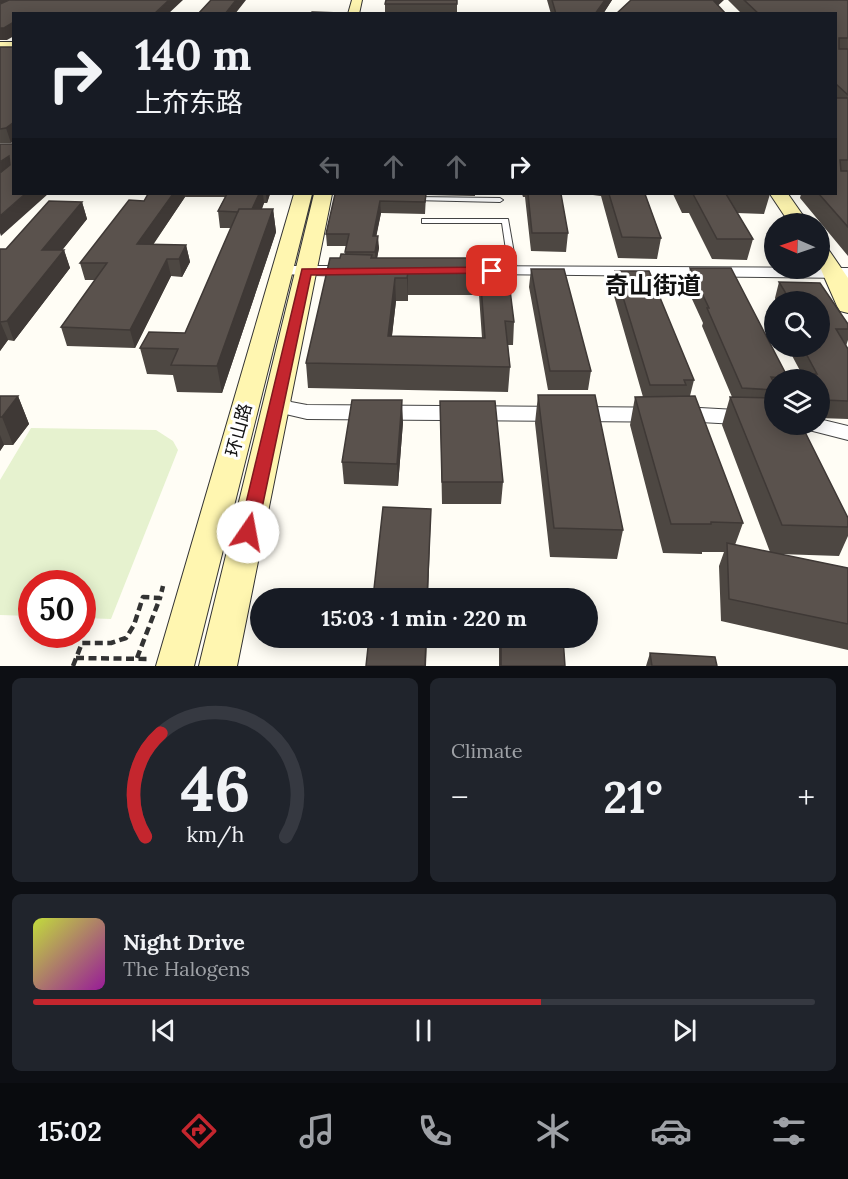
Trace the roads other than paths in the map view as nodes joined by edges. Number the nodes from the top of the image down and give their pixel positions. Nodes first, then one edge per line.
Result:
1 (780, 195) edge
2 (320, 196) edge
3 (411, 199) edge
4 (500, 200) dead end
5 (792, 213) edge
6 (425, 221) dead end
7 (830, 261) edge
8 (513, 270) junction
9 (294, 271) junction
10 (364, 271) edge
11 (468, 271) edge
12 (842, 273) edge
13 (848, 306) edge
14 (277, 398) junction
15 (764, 418) edge
16 (830, 428) edge
17 (848, 433) edge
18 (163, 662) edge
19 (218, 666) edge

1 - 5 main road
2 - 9 main road, 环山路
3 - 4 lane
6 - 8 lane
7 - 12 main road
8 - 11 street
8 - 12 street
9 - 10 street
9 - 14 main road, 环山路
9 - 18 main road, 环山路
12 - 13 main road
14 - 15 street
14 - 19 main road, 环山路
16 - 17 street

